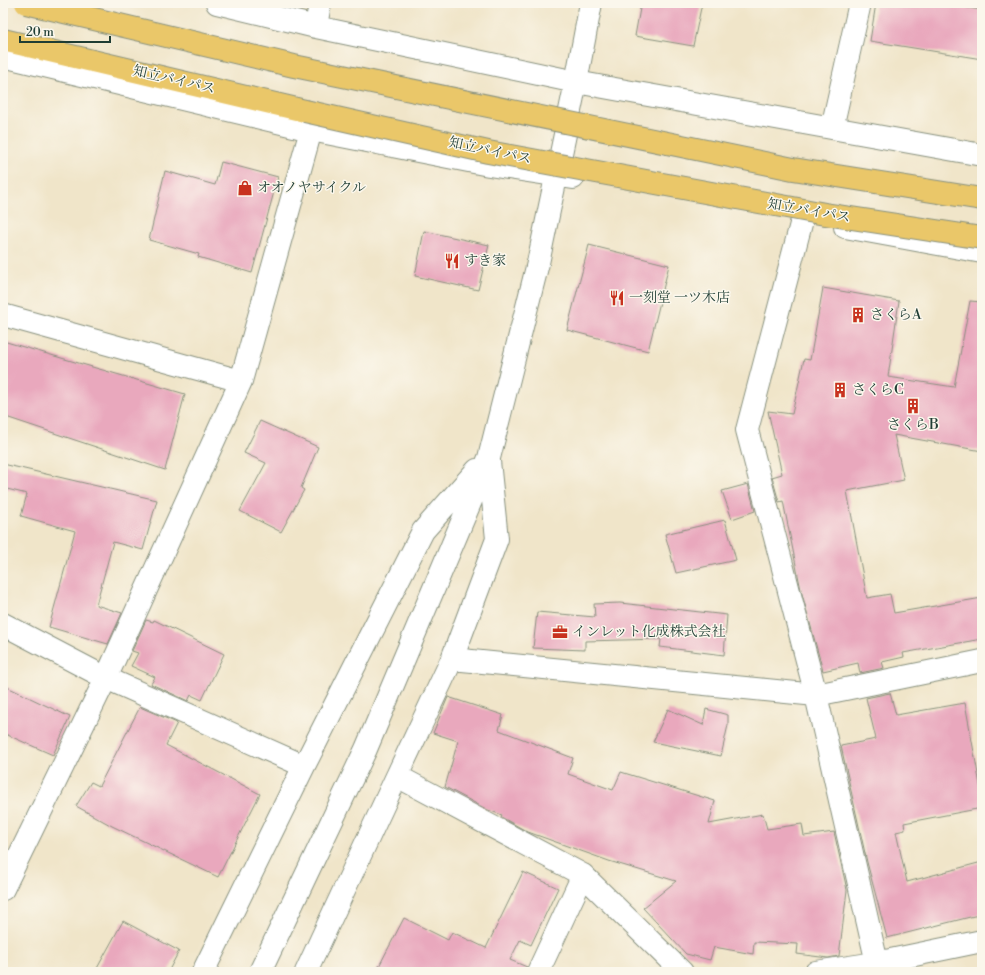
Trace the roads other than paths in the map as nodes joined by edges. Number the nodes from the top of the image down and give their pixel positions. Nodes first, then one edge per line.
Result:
1 (26, 3) edge
2 (217, 3) edge
3 (320, 3) edge
4 (591, 3) edge
5 (860, 3) edge
6 (316, 27) junction
7 (3, 40) edge
8 (3, 56) edge
9 (576, 82) junction
10 (832, 128) junction
11 (311, 130) junction
12 (982, 155) edge
13 (556, 175) junction
14 (982, 199) edge
15 (802, 220) junction
16 (982, 238) edge
17 (982, 252) edge
18 (3, 315) edge
19 (241, 381) junction
20 (489, 458) junction
21 (3, 624) edge
22 (452, 659) junction
23 (982, 661) edge
24 (106, 678) junction
25 (816, 695) junction
26 (304, 766) junction
27 (397, 776) junction
28 (583, 875) junction
29 (3, 890) edge
30 (982, 941) edge
31 (878, 967) edge
32 (203, 972) edge
33 (260, 972) edge
34 (306, 972) edge
35 (538, 972) edge
36 (682, 972) edge
37 (816, 972) edge

1 - 14 highway, bridge
2 - 6 street
3 - 6 street
4 - 9 street
5 - 10 street
6 - 9 street
7 - 16 highway, 知立バイパス, bridge
8 - 11 street
9 - 10 street
9 - 13 street
10 - 12 street
11 - 13 street
11 - 19 street
13 - 15 street
13 - 20 street
15 - 17 street
15 - 25 street
18 - 19 street
19 - 24 street
20 - 22 street
20 - 26 street
20 - 33 street
21 - 24 street
22 - 25 street
22 - 27 street
23 - 25 street
24 - 26 street
24 - 29 street
25 - 31 street
26 - 32 street
27 - 28 street
27 - 34 street
28 - 35 street
28 - 36 street
30 - 31 street
31 - 37 street

